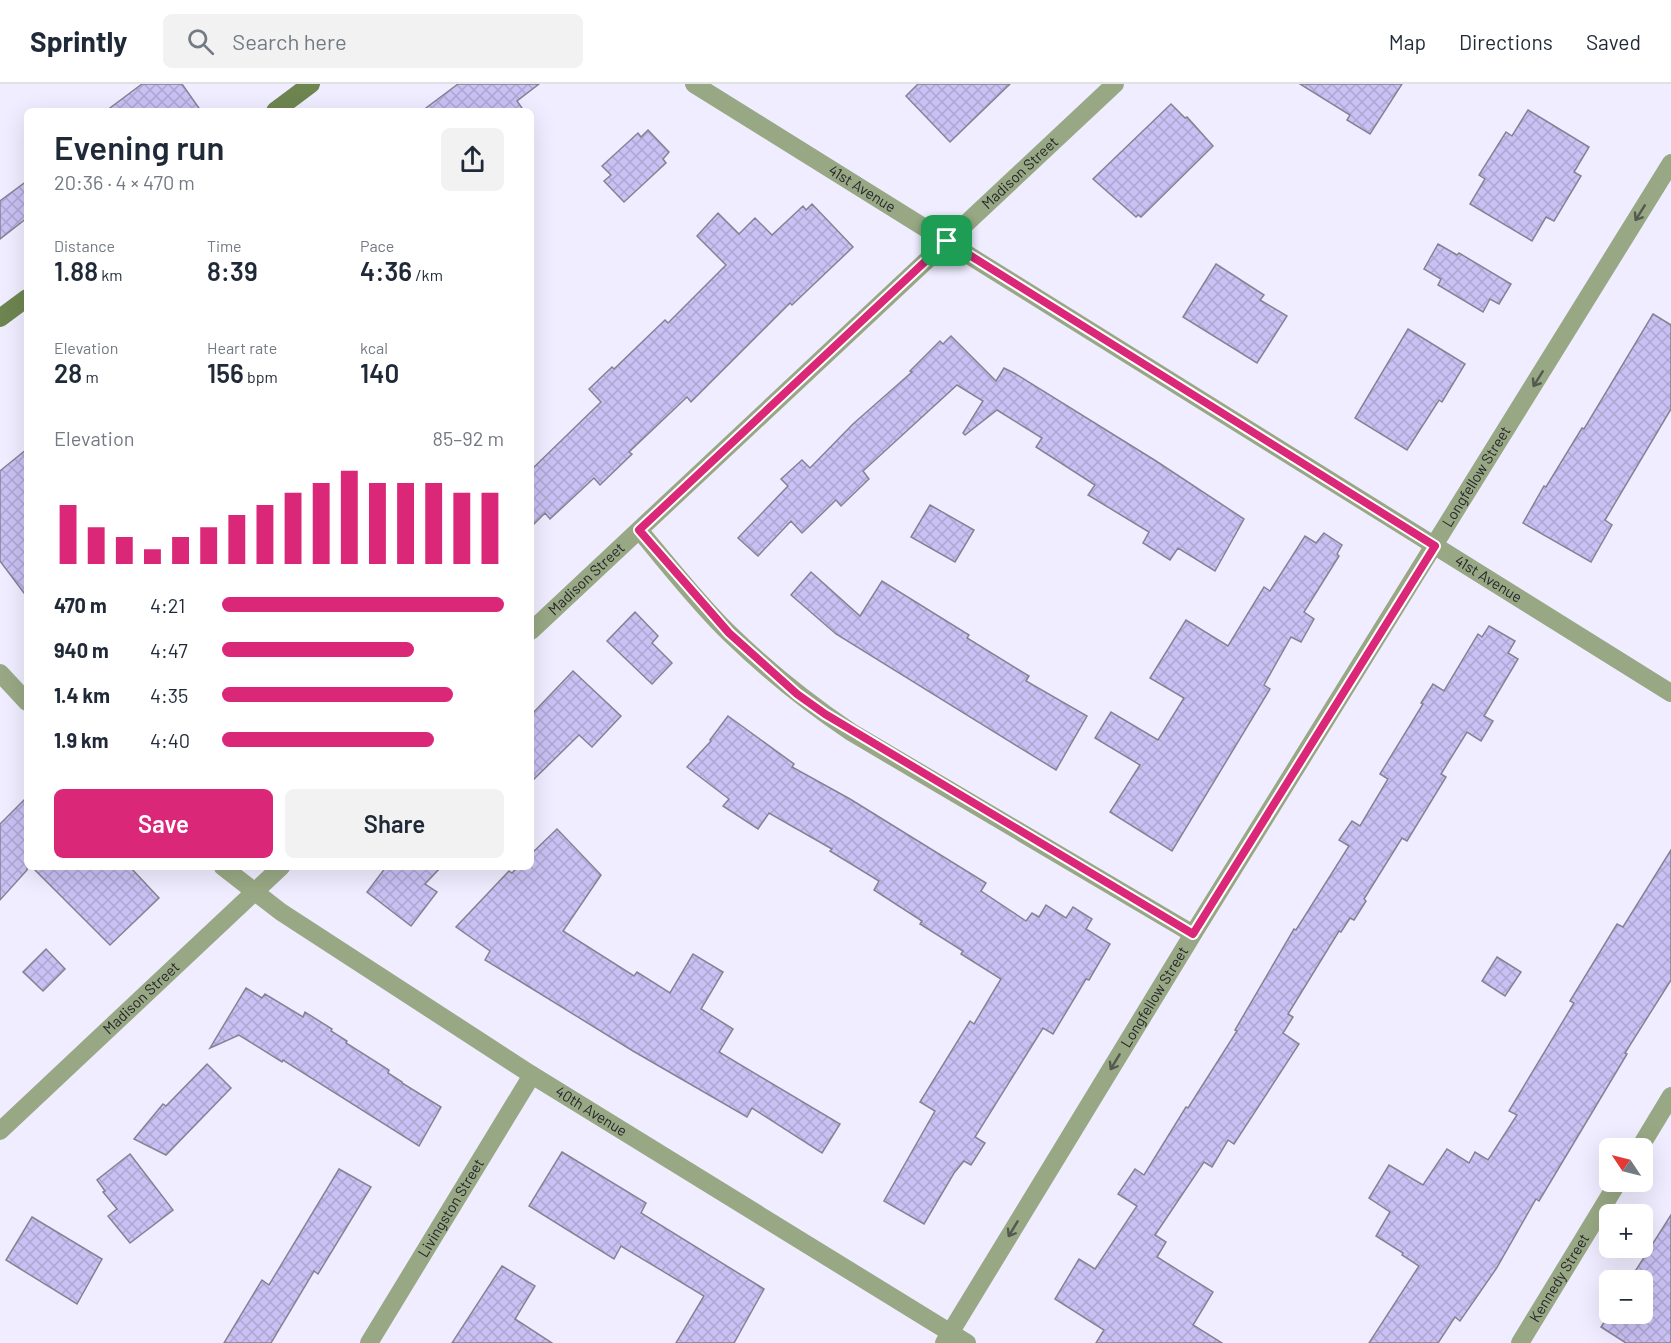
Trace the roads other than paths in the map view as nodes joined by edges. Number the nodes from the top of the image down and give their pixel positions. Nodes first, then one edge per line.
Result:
1 (310, 84) edge
2 (694, 84) edge
3 (1115, 84) edge
4 (279, 108) edge
5 (1671, 163) edge
6 (947, 241) junction
7 (24, 300) edge
8 (0, 318) edge
9 (639, 530) junction
10 (1435, 546) junction
11 (534, 628) edge
12 (0, 673) edge
13 (1671, 693) edge
14 (24, 699) edge
15 (227, 870) edge
16 (278, 870) edge
17 (255, 892) junction
18 (1193, 934) junction
19 (532, 1075) junction
20 (1671, 1096) edge
21 (0, 1131) edge
22 (1646, 1138) edge
23 (1612, 1192) edge
24 (947, 1338) edge
25 (369, 1343) edge
26 (967, 1343) edge
27 (1520, 1343) edge

1 - 4 street
2 - 6 street, 41st Avenue
3 - 6 street, Madison Street
5 -> 10 street, Longfellow Street
6 - 9 street, Madison Street
6 - 10 street, 41st Avenue
7 - 8 street
9 - 11 street, Madison Street
9 - 18 street
10 - 13 street, 41st Avenue
10 - 18 street, Longfellow Street
12 - 14 street
15 - 17 street, 40th Avenue
16 - 17 street, Madison Street
17 - 19 street, 40th Avenue
17 - 21 street, Madison Street
18 -> 24 street, Longfellow Street
19 - 24 street, 40th Avenue
19 - 25 street, Livingston Street
20 - 22 street
23 - 27 street, Kennedy Street
24 - 26 street, 40th Avenue

